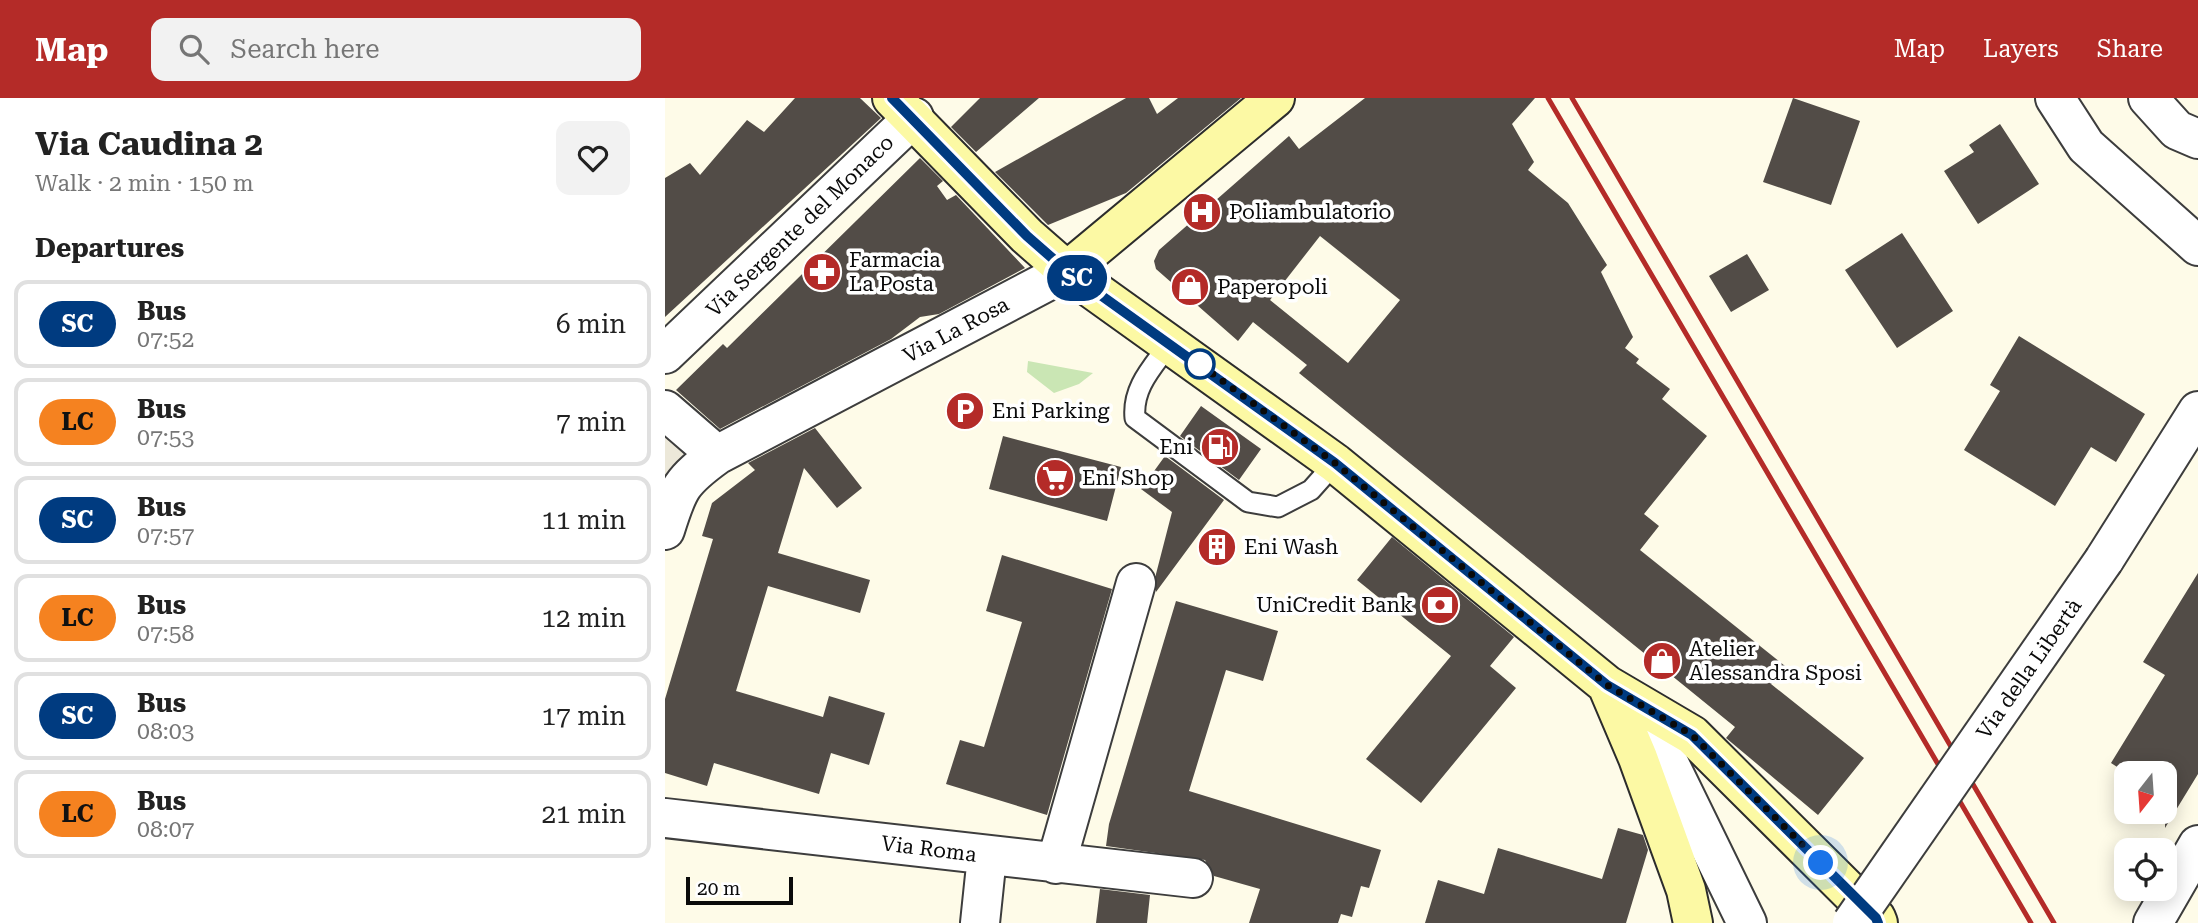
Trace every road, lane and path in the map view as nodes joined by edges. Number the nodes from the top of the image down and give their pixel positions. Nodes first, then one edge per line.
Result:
1 (1275, 98) edge
2 (2055, 98) edge
3 (2148, 98) edge
4 (914, 104) edge
5 (2198, 139) edge
6 (2198, 246) edge
7 (1067, 271) junction
8 (1170, 342) junction
9 (665, 354) edge
10 (665, 410) edge
11 (2198, 411) edge
12 (717, 455) junction
13 (1335, 463) junction
14 (665, 530) edge
15 (1136, 583) dead end
16 (1607, 685) junction
17 (665, 818) edge
18 (2198, 845) edge
19 (987, 856) junction
20 (1056, 864) junction
21 (1193, 878) dead end
22 (980, 923) edge
23 (1693, 923) edge
24 (1747, 923) edge
25 (1852, 923) edge
26 (1878, 923) edge
27 (2153, 923) edge

1 - 7 main road, Via La Rosa
2 - 6 street
3 - 5 street
4 - 7 main road
4 - 9 street, Via Sergente del Monaco
7 - 8 main road
7 - 12 street, Via La Rosa
8 - 13 main road
8 - 13 lane
10 - 12 street
11 - 25 street, Via della Libertà, bridge
12 - 14 street, Via La Rosa
13 - 16 main road
15 - 20 street
16 - 23 main road
16 - 24 street
16 - 26 main road
17 - 19 street, Via Roma
18 - 27 street
19 - 20 street, Via Roma
19 - 22 street
20 - 21 street, Via Roma

